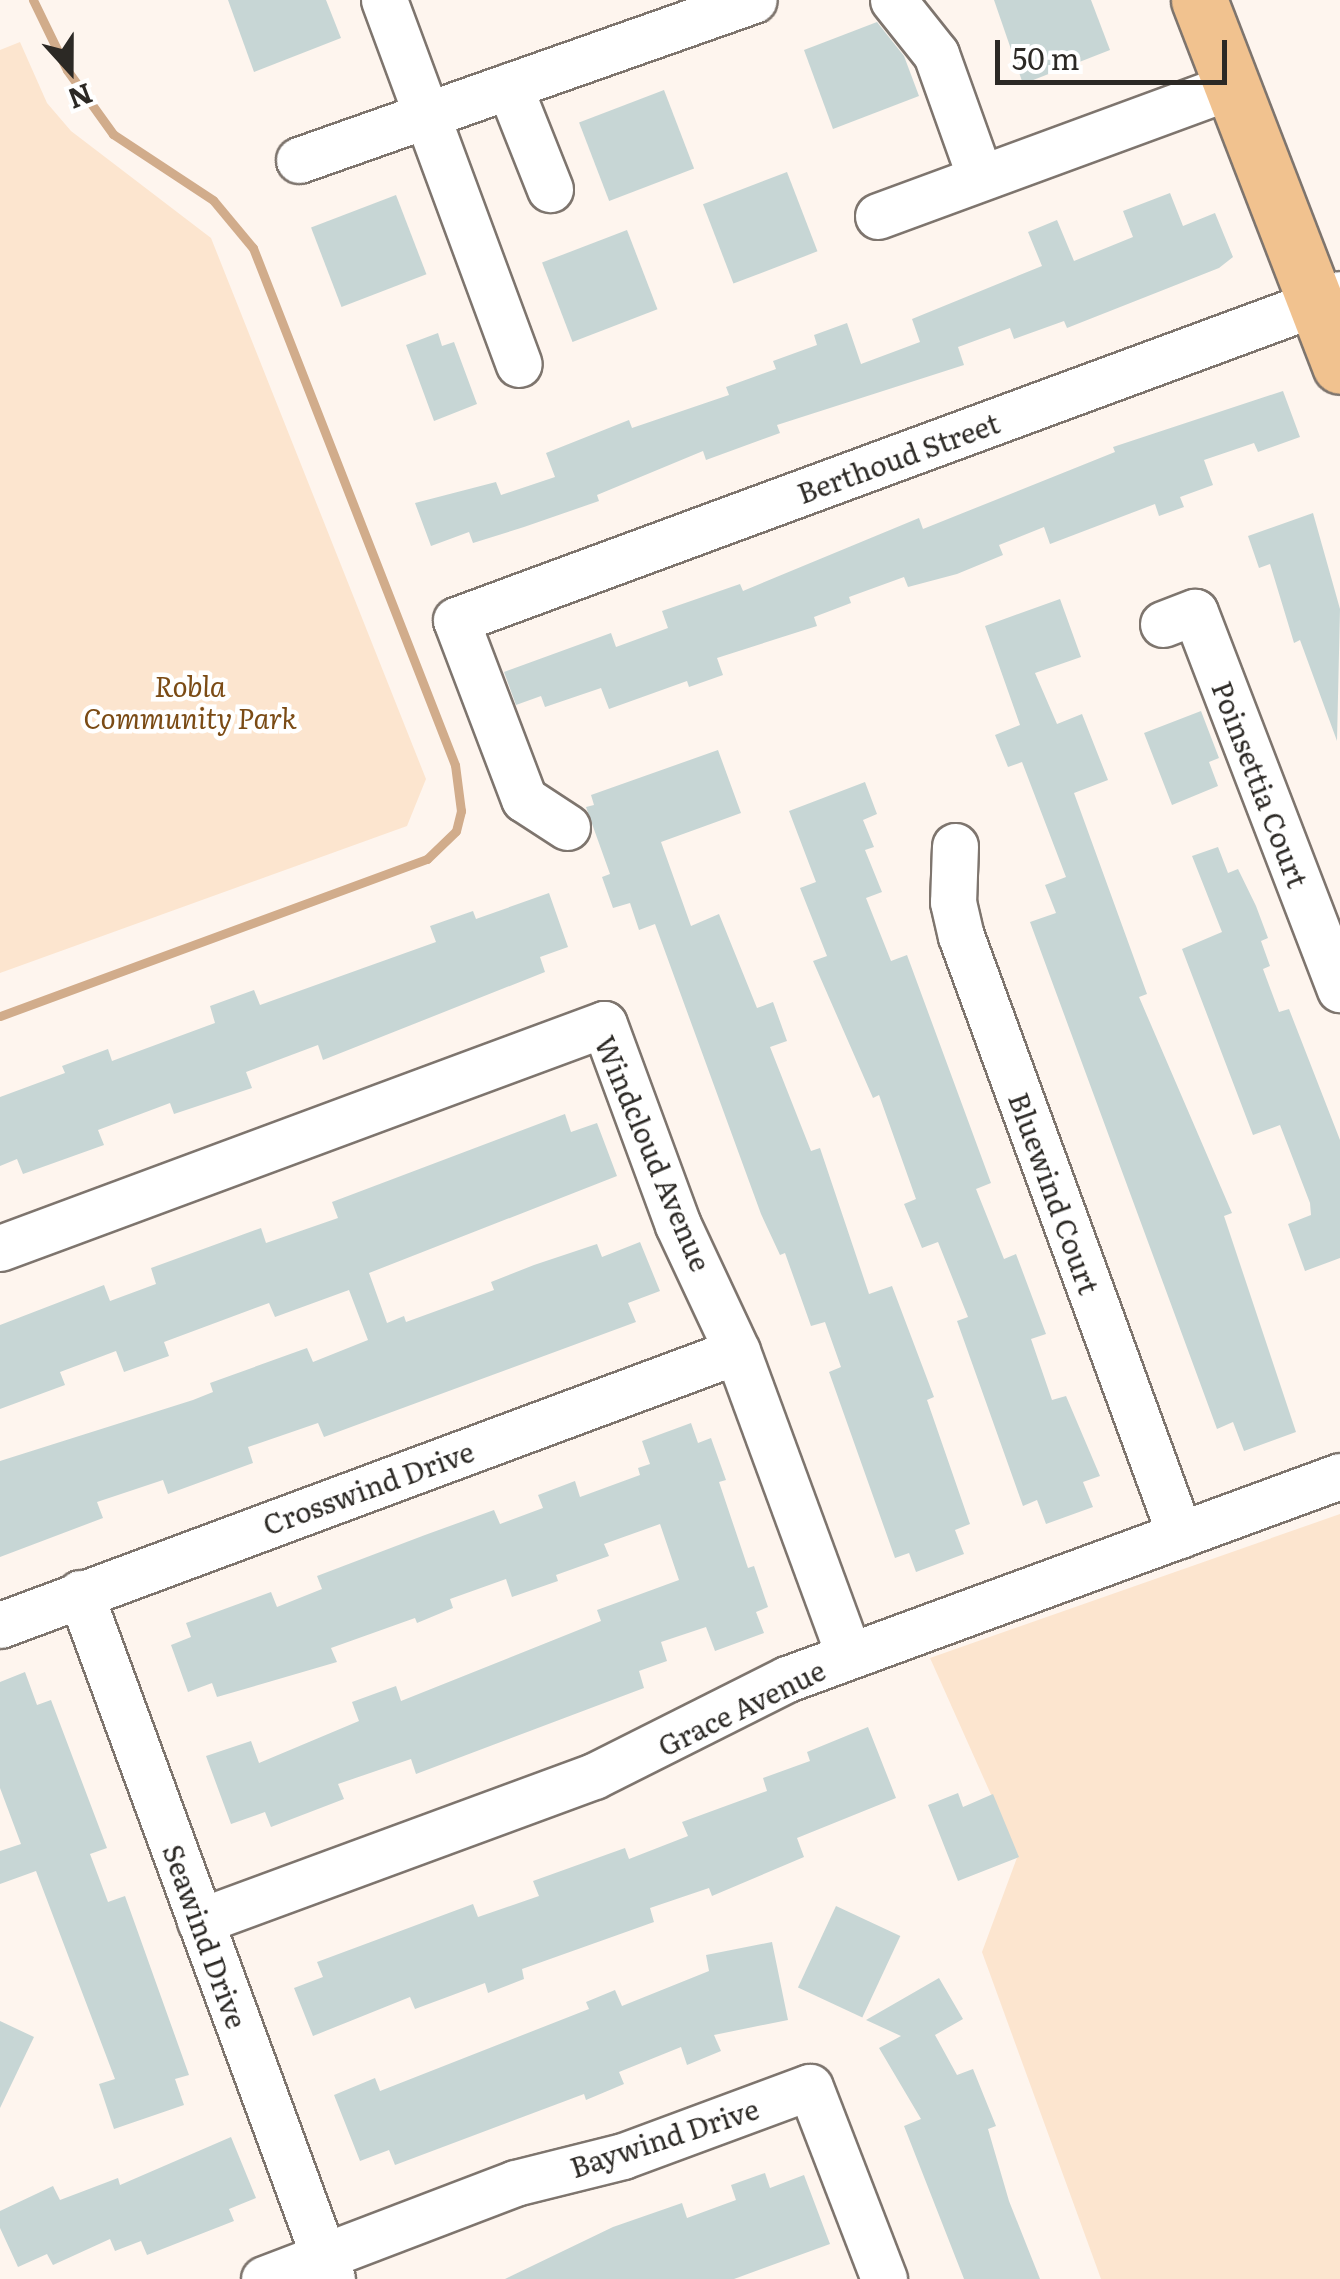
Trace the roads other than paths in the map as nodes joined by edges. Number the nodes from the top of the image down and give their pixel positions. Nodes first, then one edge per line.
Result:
1 (384, 0) edge
2 (754, 0) edge
3 (893, 0) edge
4 (1199, 0) edge
5 (510, 86) junction
6 (1232, 86) junction
7 (426, 115) junction
8 (299, 160) dead end
9 (980, 177) junction
10 (550, 189) dead end
11 (878, 216) dead end
12 (1328, 298) edge
13 (519, 364) dead end
14 (1340, 366) edge
15 (1163, 624) dead end
16 (568, 827) dead end
17 (955, 846) dead end
18 (1340, 989) edge
19 (0, 1248) edge
20 (738, 1351) junction
21 (1340, 1476) edge
22 (1180, 1535) junction
23 (80, 1594) junction
24 (0, 1625) edge
25 (849, 1655) junction
26 (200, 1921) junction
27 (328, 2268) edge
28 (264, 2279) edge
29 (884, 2279) edge

1 - 7 street
2 - 5 street
3 - 9 street
4 - 6 main road
5 - 7 street
5 - 10 street
6 - 9 street
6 - 12 main road
7 - 8 street
7 - 13 street
9 - 11 street
12 - 14 main road
12 - 16 street, Berthoud Street
15 - 18 street, Poinsettia Court
17 - 22 street, Bluewind Court
19 - 20 street, Windcloud Avenue
20 - 23 street, Crosswind Drive
20 - 25 street, Windcloud Avenue
21 - 22 street, Grace Avenue
22 - 25 street, Grace Avenue
23 - 24 street, Crosswind Drive
23 - 26 street, Seawind Drive
25 - 26 street, Grace Avenue
26 - 27 street, Seawind Drive
27 - 28 street
27 - 29 street, Baywind Drive

